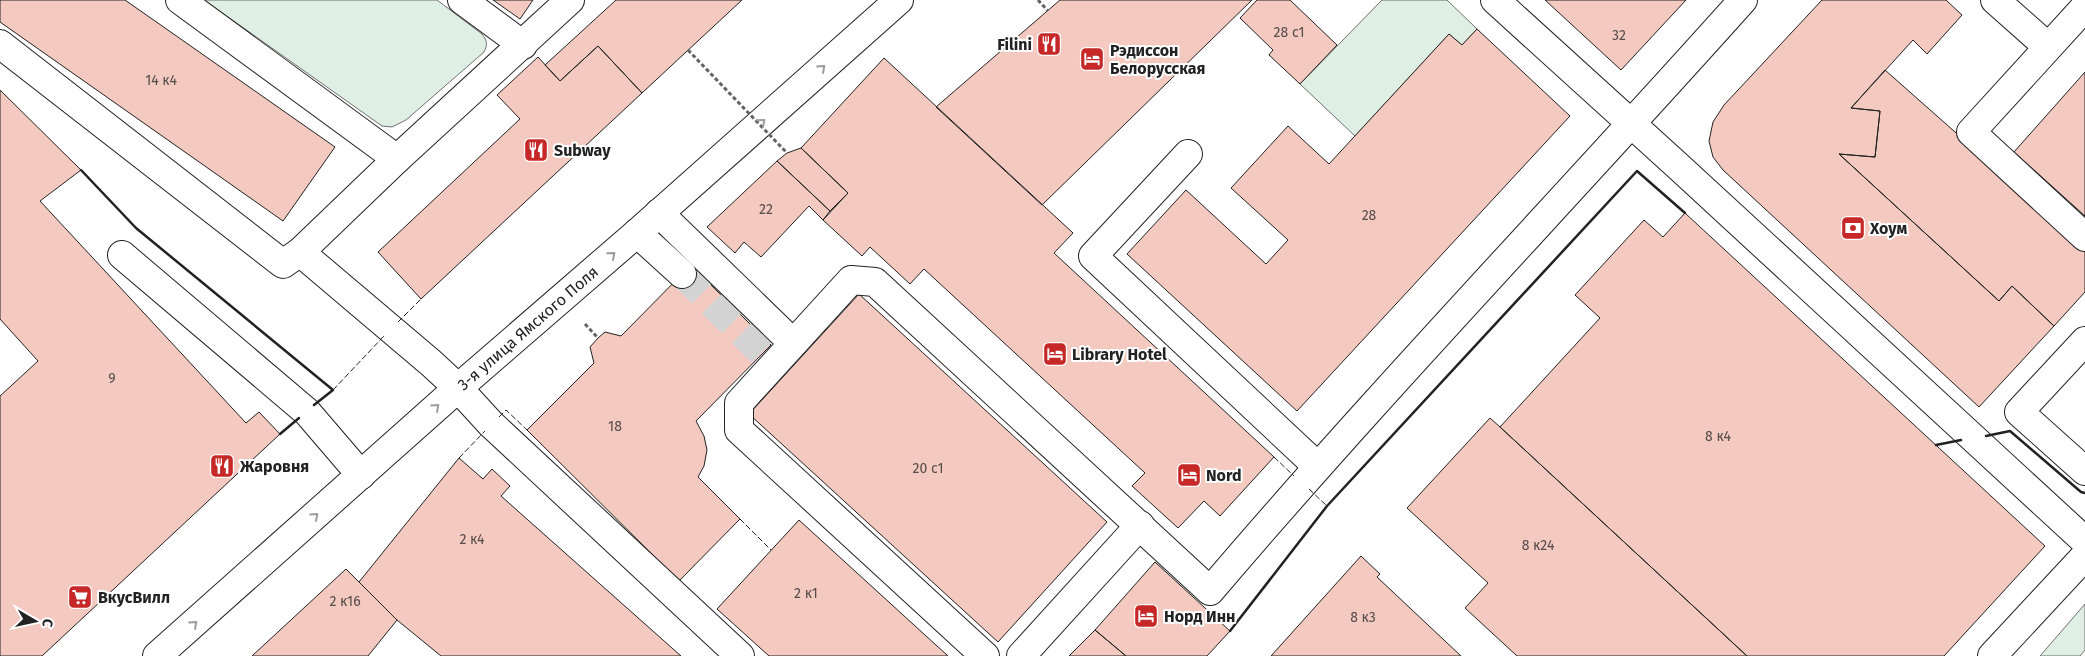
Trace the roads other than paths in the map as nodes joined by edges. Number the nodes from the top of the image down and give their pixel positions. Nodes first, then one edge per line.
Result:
1 (180, 0) edge
2 (462, 0) edge
3 (570, 0) edge
4 (899, 0) edge
5 (1495, 0) edge
6 (1743, 0) edge
7 (1994, 0) edge
8 (2085, 7) edge
9 (0, 44) edge
10 (523, 45) junction
11 (2048, 47) junction
12 (1632, 124) junction
13 (1188, 154) dead end
14 (397, 159) junction
15 (659, 212) junction
16 (637, 233) junction
17 (2085, 237) edge
18 (300, 252) junction
19 (122, 255) dead end
20 (682, 274) tunnel mouth
21 (2085, 341) edge
22 (793, 344) junction
23 (458, 388) junction
24 (1318, 466) junction
25 (2085, 472) edge
26 (361, 475) junction
27 (1140, 525) junction
28 (2085, 541) edge
29 (2085, 556) edge
30 (158, 656) edge
31 (740, 656) edge
32 (984, 656) edge
33 (1021, 656) edge
34 (1992, 656) edge

1 - 14 street
2 - 10 street
3 - 10 street
15 -> 4 street, 3-я улица Ямского Поля
5 - 12 street
6 - 12 street
7 - 11 street
8 - 11 street
9 - 18 street
10 - 14 street
11 - 17 street
12 - 24 street
12 - 28 street
13 - 24 street
14 - 18 street
15 - 16 street, 3-я улица Ямского Поля
15 - 22 street
16 - 20 street
23 -> 16 street, 3-я улица Ямского Поля
18 - 23 street
19 - 26 street
21 - 25 street
22 - 27 street
22 - 32 street
26 -> 23 street, 3-я улица Ямского Поля
23 - 31 street
24 - 27 street
30 -> 26 street, 3-я улица Ямского Поля
27 - 33 street
29 - 34 street

